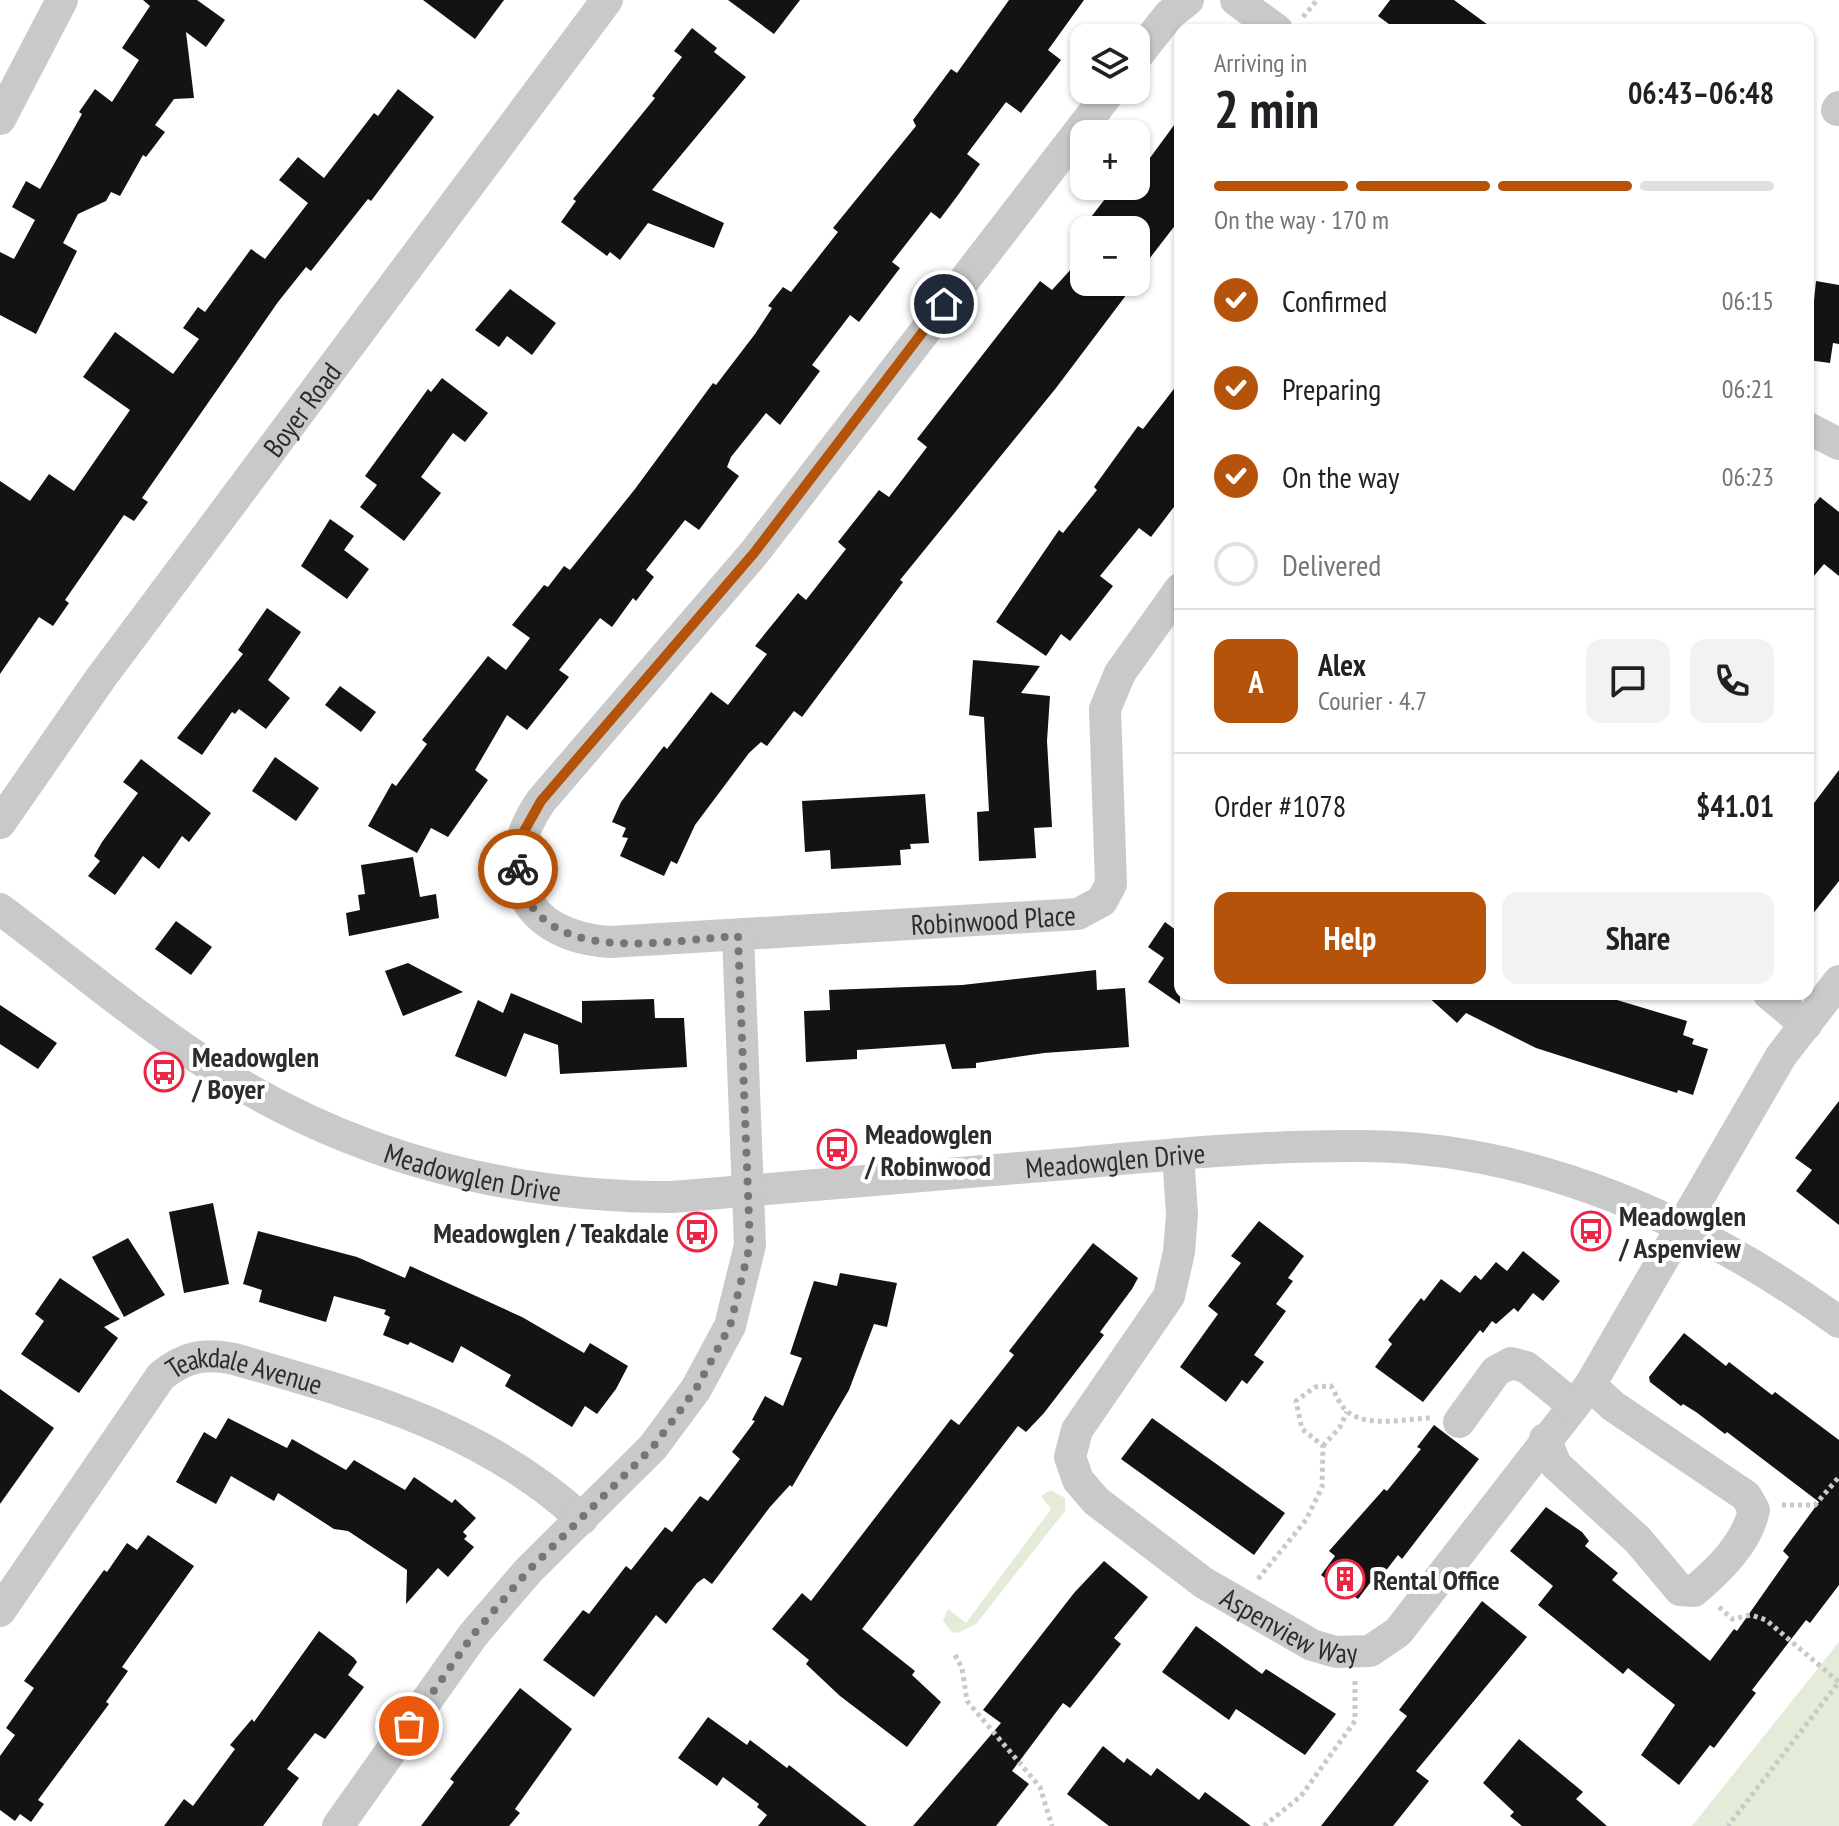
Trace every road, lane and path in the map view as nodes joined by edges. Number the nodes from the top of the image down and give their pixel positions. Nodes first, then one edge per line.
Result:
1 (607, 0) edge
2 (1188, 0) edge
3 (1236, 0) edge
4 (56, 2) edge
5 (1269, 24) edge
6 (1150, 39) edge
7 (1100, 104) edge
8 (0, 119) edge
9 (1814, 431) edge
10 (1839, 444) edge
11 (1174, 597) edge
12 (0, 823) edge
13 (0, 909) edge
14 (738, 936) junction
15 (1839, 981) edge
16 (1776, 1000) edge
17 (1806, 1025) junction
18 (1178, 1154) junction
19 (750, 1191) junction
20 (1684, 1225) junction
21 (1839, 1322) edge
22 (1581, 1395) junction
23 (1347, 1412) junction
24 (1459, 1422) joint
25 (1545, 1439) junction
26 (1323, 1446) junction
27 (1839, 1477) edge
28 (1754, 1510) junction
29 (582, 1519) junction
30 (1704, 1583) junction
31 (1237, 1604) junction
32 (0, 1611) edge
33 (1357, 1652) junction
34 (955, 1655) dead end
35 (338, 1826) edge
36 (1052, 1826) edge
37 (1264, 1826) edge
38 (1728, 1826) edge

1 - 12 street, Boyer Road
2 - 6 street
3 - 5 street
4 - 8 street
7 - 14 street, Robinwood Place
9 - 10 street
11 - 14 street, Robinwood Place
13 - 19 street, Meadowglen Drive
14 - 19 street
15 - 17 street, Aspenview Way
16 - 17 street
17 - 20 street, Aspenview Way
18 - 19 street, Meadowglen Drive
18 - 20 street, Meadowglen Drive
18 - 31 street, Aspenview Way
19 - 29 street
20 - 21 street, Meadowglen Drive
20 - 22 street, Aspenview Way
22 - 24 street
22 - 25 street, Aspenview Way
22 - 28 street
23 - 24 path
23 - 26 path
23 - 26 path
25 - 30 street
25 - 33 street, Aspenview Way
26 - 31 path
27 - 28 path
28 - 30 street
29 - 32 street, Teakdale Avenue
29 - 35 street
30 - 38 path
31 - 33 street, Aspenview Way
33 - 37 path
34 - 36 path

